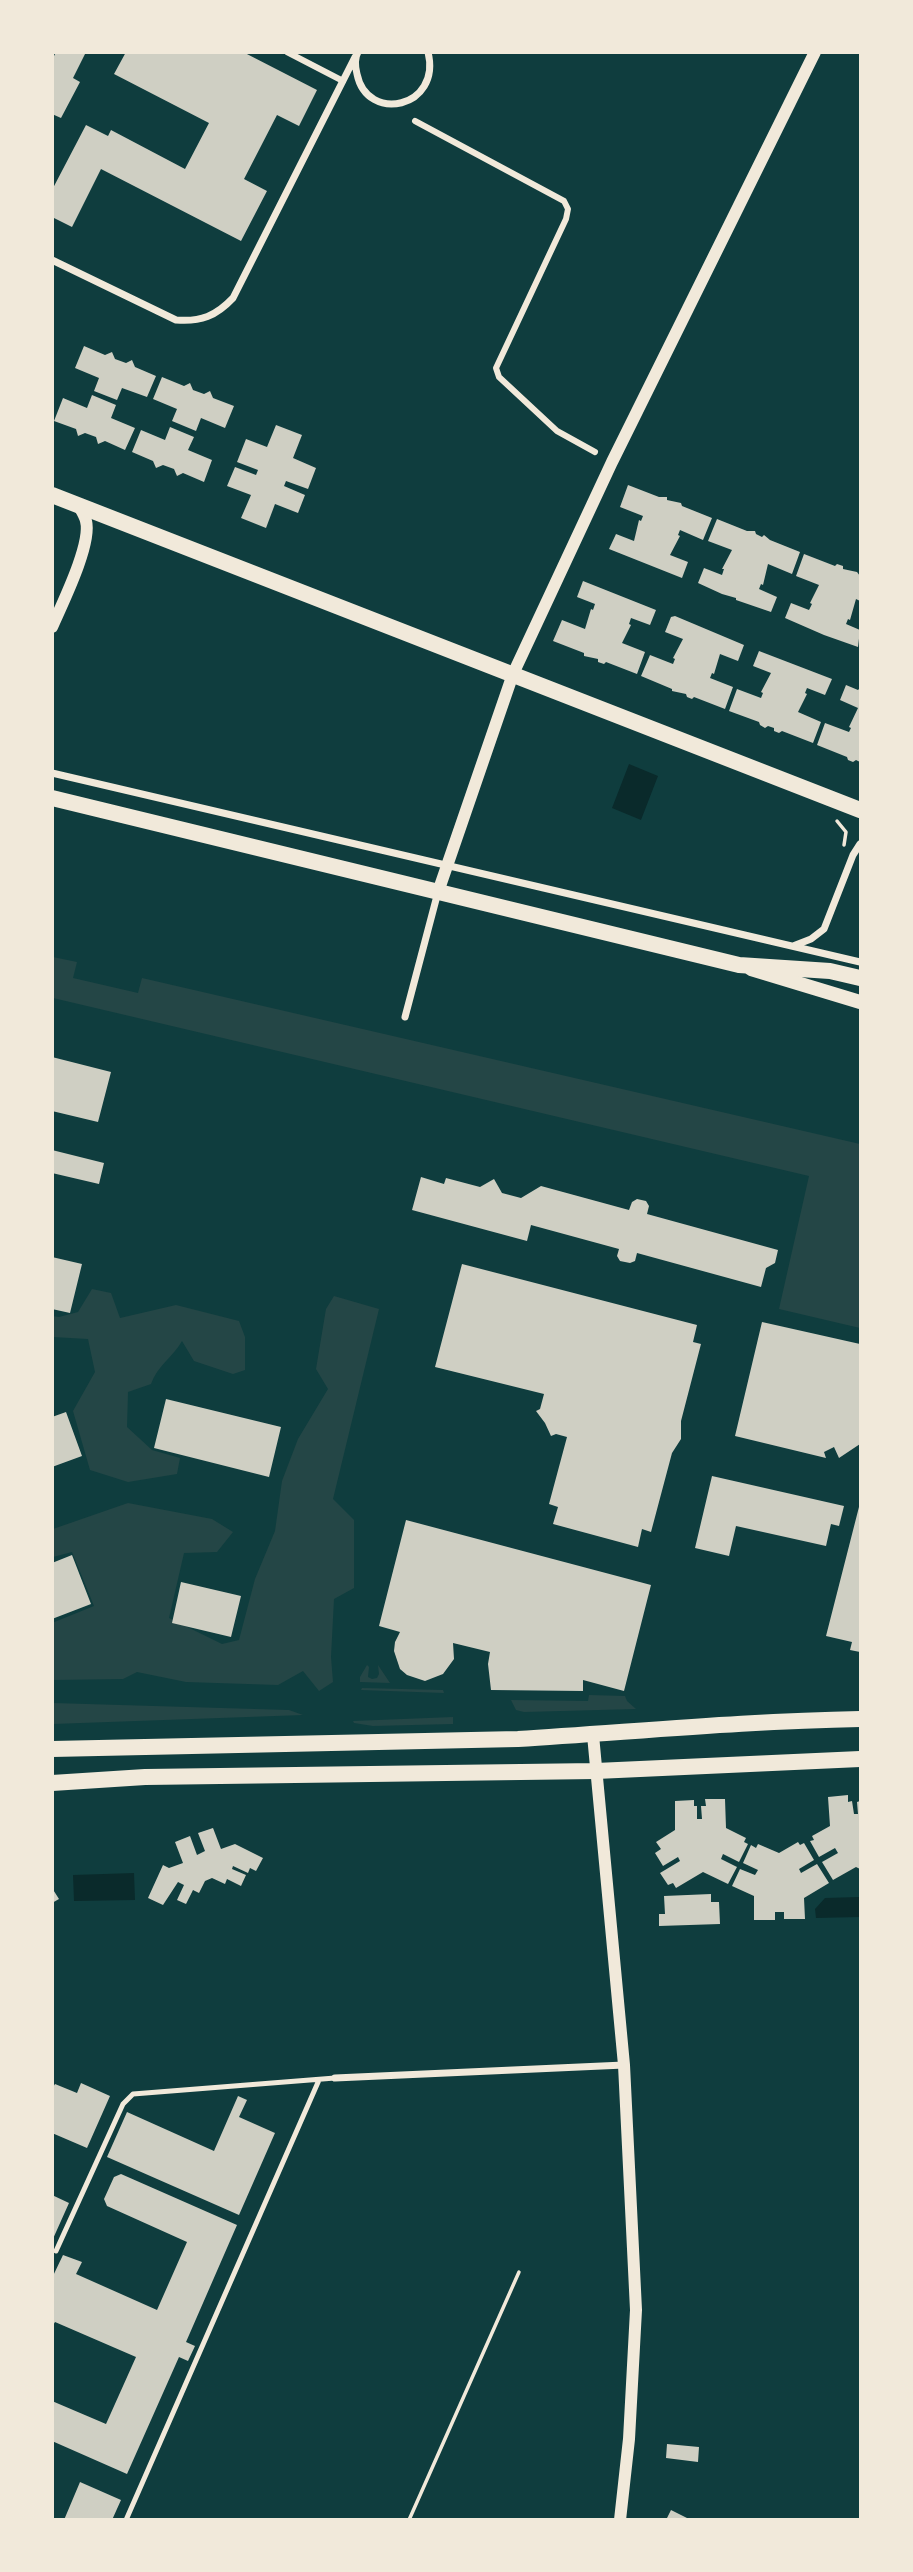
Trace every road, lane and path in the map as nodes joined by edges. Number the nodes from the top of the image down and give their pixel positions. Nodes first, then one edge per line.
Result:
1 (287, 52) edge
2 (428, 52) edge
3 (815, 52) edge
4 (356, 55) edge
5 (343, 81) junction
6 (415, 121) dead end
7 (52, 260) edge
8 (595, 452) dead end
9 (52, 495) edge
10 (79, 506) junction
11 (52, 627) edge
12 (513, 674) junction
13 (52, 773) edge
14 (52, 798) edge
15 (860, 810) edge
16 (833, 818) dead end
17 (860, 844) edge
18 (840, 856) dead end
19 (446, 866) junction
20 (438, 892) junction
21 (792, 946) junction
22 (860, 962) edge
23 (739, 965) junction
24 (860, 978) edge
25 (860, 1002) edge
26 (405, 1017) dead end
27 (860, 1718) edge
28 (593, 1735) junction
29 (52, 1749) edge
30 (860, 1759) edge
31 (596, 1771) junction
32 (52, 1783) edge
33 (624, 2065) junction
34 (335, 2078) joint
35 (319, 2080) junction
36 (56, 2251) dead end
37 (519, 2273) dead end
38 (126, 2519) edge
39 (409, 2519) edge
40 (620, 2519) edge

1 - 5 street
2 - 4 street
3 - 12 street
4 - 5 street
5 - 7 street
6 - 8 street
9 - 10 main road
10 - 11 street
10 - 12 main road
12 - 15 main road
12 - 19 street
13 - 19 street
14 - 20 main road
16 - 18 path
17 - 21 street
19 - 20 street
19 - 21 street
20 - 23 main road
20 - 26 street
21 - 22 street
23 - 24 main road
23 - 25 main road
27 - 28 main road
28 - 29 main road
28 - 31 street
30 - 31 main road
31 - 32 main road
31 - 33 street
33 - 34 street
33 - 40 street
34 - 35 lane
35 - 36 lane
35 - 38 lane
37 - 39 path

